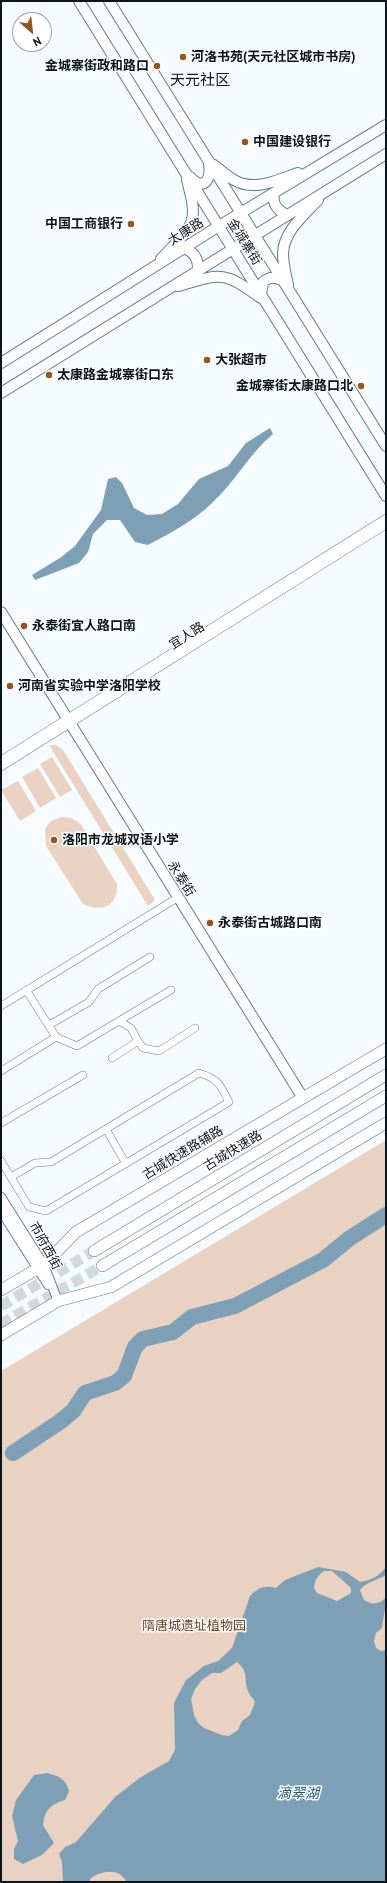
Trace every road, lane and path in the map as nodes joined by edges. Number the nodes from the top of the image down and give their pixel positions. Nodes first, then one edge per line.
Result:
1 (79, 1) edge
2 (109, 1) edge
3 (386, 124) edge
4 (386, 154) edge
5 (208, 160) junction
6 (315, 168) junction
7 (186, 174) junction
8 (326, 191) junction
9 (274, 193) junction
10 (241, 213) junction
11 (287, 214) junction
12 (219, 226) junction
13 (254, 235) junction
14 (184, 248) junction
15 (233, 248) junction
16 (153, 268) junction
17 (198, 270) junction
18 (286, 285) junction
19 (167, 290) junction
20 (263, 298) junction
21 (1, 363) edge
22 (1, 393) edge
23 (386, 446) edge
24 (386, 496) edge
25 (386, 518) edge
26 (386, 525) edge
27 (1, 612) edge
28 (1, 623) edge
29 (66, 722) junction
30 (1, 760) edge
31 (1, 767) edge
32 (175, 899) junction
33 (150, 957) dead end
34 (26, 990) junction
35 (171, 990) dead end
36 (1, 1006) edge
37 (119, 1021) junction
38 (49, 1025) junction
39 (195, 1028) dead end
40 (56, 1038) junction
41 (138, 1040) junction
42 (386, 1049) edge
43 (112, 1058) dead end
44 (1, 1071) edge
45 (83, 1075) dead end
46 (386, 1075) edge
47 (386, 1096) edge
48 (301, 1099) junction
49 (1, 1123) edge
50 (386, 1123) edge
51 (106, 1129) junction
52 (1, 1161) edge
53 (126, 1164) junction
54 (11, 1177) junction
55 (1, 1197) edge
56 (1, 1211) edge
57 (94, 1250) tunnel mouth
58 (41, 1266) junction
59 (102, 1266) tunnel mouth
60 (1, 1290) edge
61 (58, 1301) junction
62 (1, 1335) edge

1 - 7 main road, 金城寨街
2 - 5 main road, 金城寨街
3 - 6 main road, 太康路
4 - 8 main road
5 - 6 main road
5 - 7 main road
5 - 10 main road, 金城寨街
6 - 9 main road, 太康路
7 - 12 main road, 金城寨街
7 - 16 main road
8 - 11 main road
8 - 18 main road
9 - 10 main road, 太康路
9 - 11 main road
10 - 12 main road, 太康路
10 - 13 main road, 金城寨街
11 - 13 main road
12 - 14 main road, 太康路
12 - 15 main road, 金城寨街
13 - 15 main road
13 - 18 main road, 金城寨街
14 - 16 main road, 太康路
14 - 17 main road
15 - 17 main road
15 - 20 main road, 金城寨街
16 - 21 main road, 太康路
17 - 19 main road
18 - 20 main road
18 - 23 main road, 金城寨街
19 - 20 main road
19 - 22 main road
20 - 24 main road, 金城寨街
25 - 29 street, 宜人路
26 - 29 street, 宜人路
27 - 29 main road, 永泰街
28 - 29 main road, 永泰街
29 - 30 street, 宜人路
29 - 31 street, 宜人路
29 - 32 main road, 永泰街
32 - 34 street
32 - 48 main road, 永泰街
33 - 38 street
34 - 36 street
34 - 38 street
35 - 37 street
37 - 40 street
37 - 41 street
38 - 40 street
39 - 41 street
40 - 44 street
41 - 43 street
42 - 48 main road, 古城快速路辅路
45 - 49 street
46 - 57 main road, 古城快速路
47 - 59 main road
48 - 58 main road, 古城快速路辅路
50 - 61 main road
51 - 53 street
51 - 53 street
51 - 54 street
52 - 54 street
53 - 54 street
55 - 58 street, 市府西街
56 - 58 street, 市府西街
58 - 60 main road, 古城快速路辅路
58 - 61 street, 市府西街
61 - 62 main road

